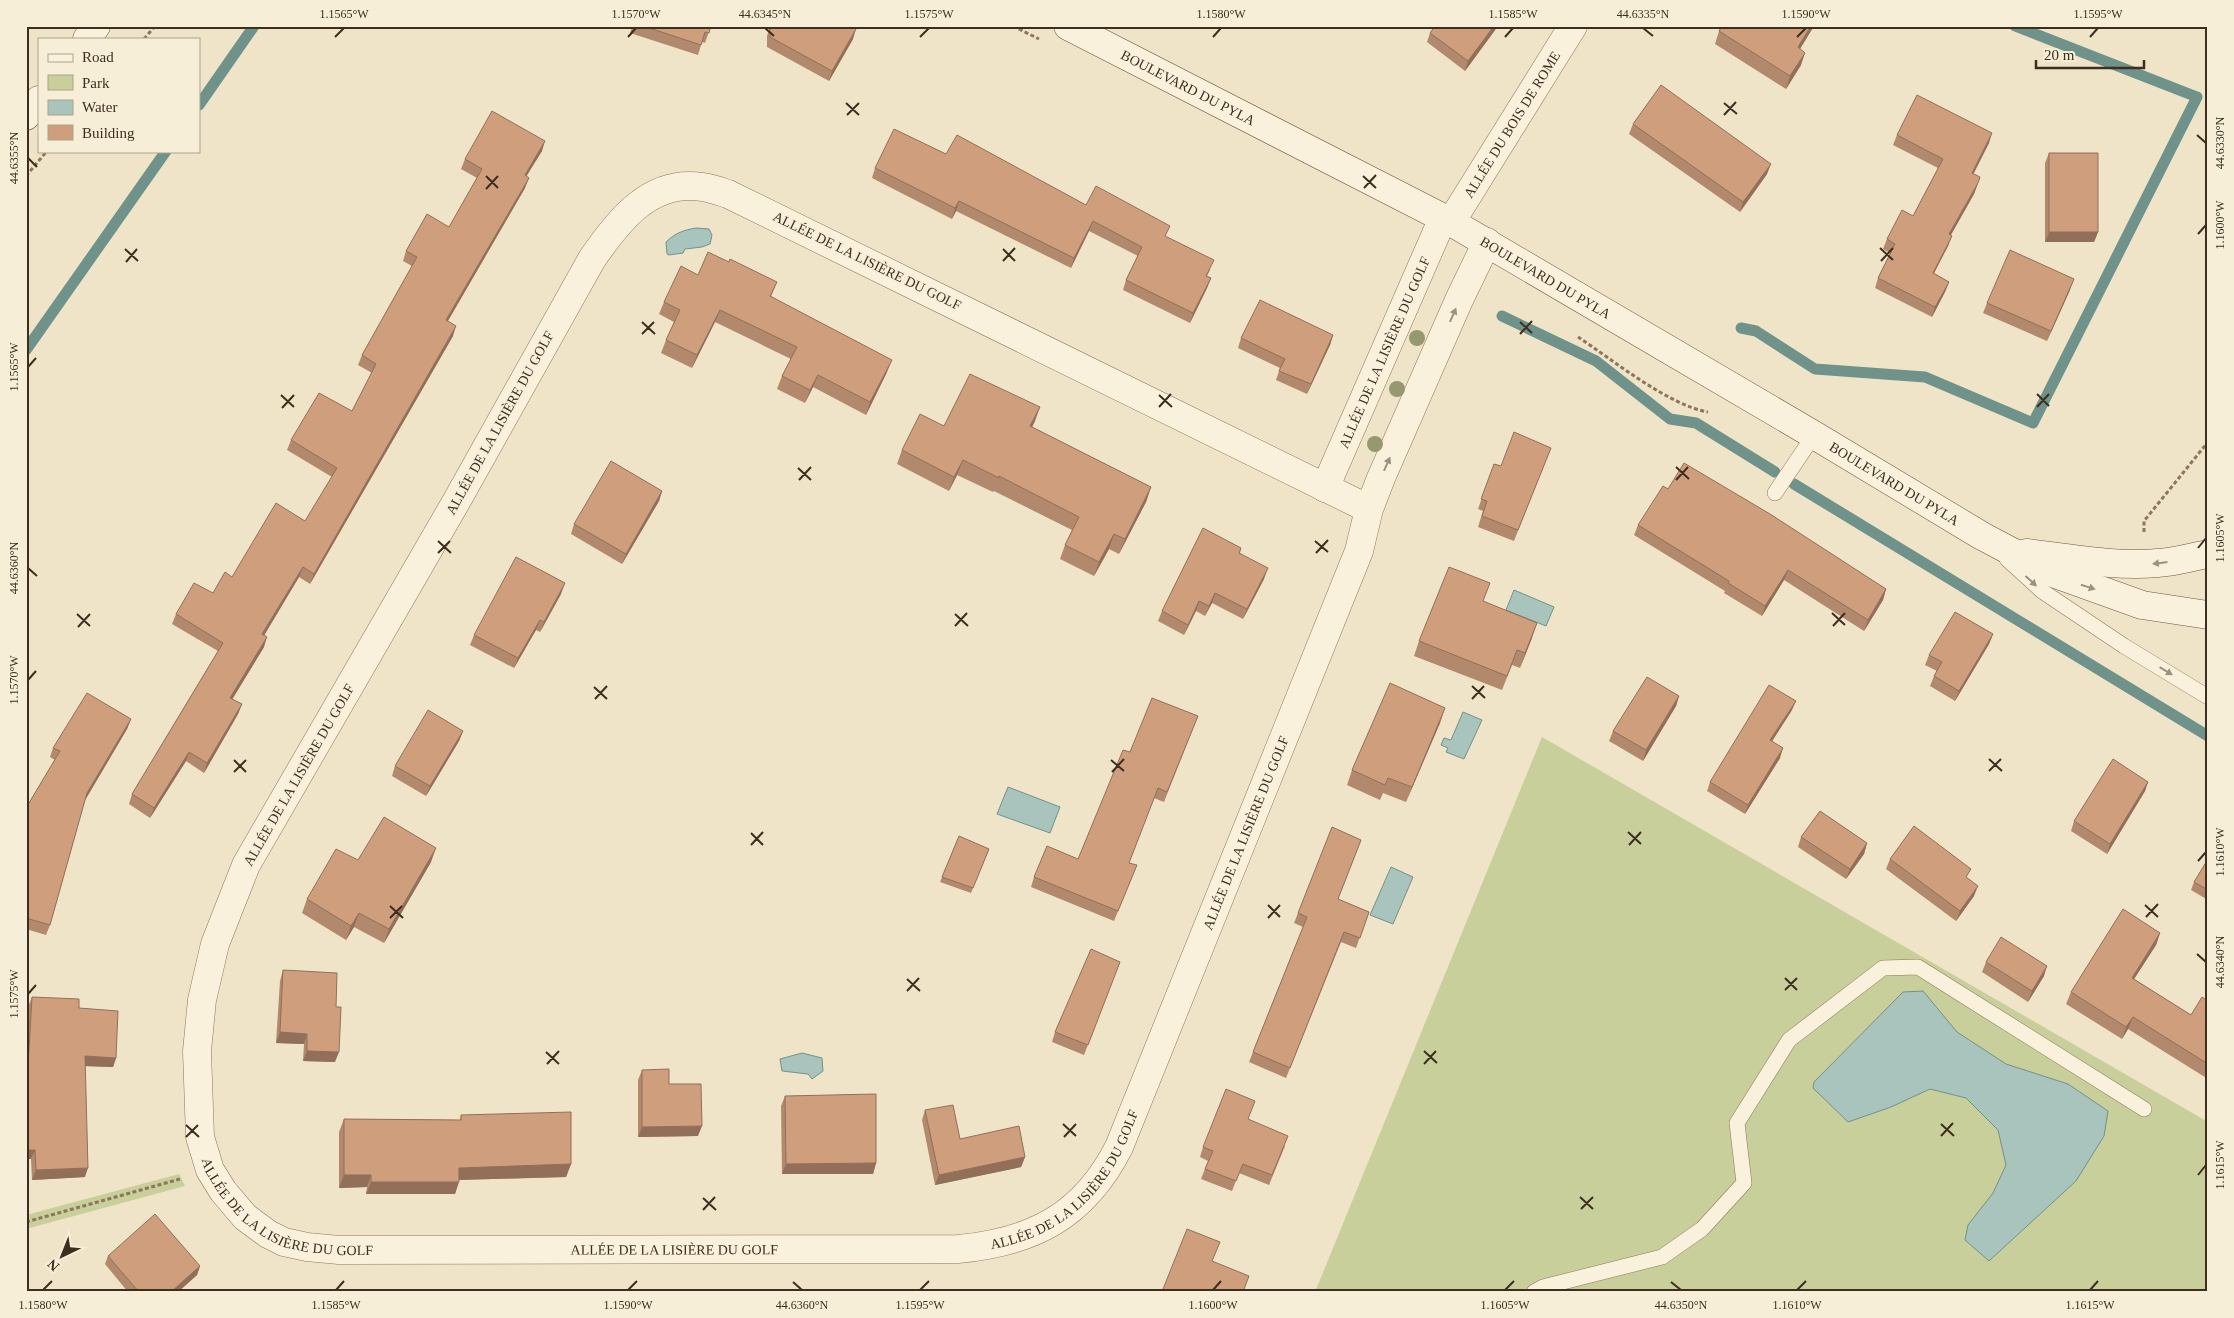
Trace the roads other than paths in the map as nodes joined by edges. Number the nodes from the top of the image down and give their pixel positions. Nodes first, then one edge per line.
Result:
1 (96, 26) edge
2 (1068, 26) edge
3 (1572, 26) edge
4 (88, 38) edge
5 (38, 101) edge
6 (26, 116) edge
7 (1447, 220) junction
8 (1487, 242) junction
9 (1814, 435) junction
10 (1325, 488) junction
11 (1775, 493) dead end
12 (1369, 509) junction
13 (1982, 536) junction
14 (2012, 551) junction
15 (2208, 554) edge
16 (2208, 615) edge
17 (2208, 696) edge
18 (2144, 1109) dead end
19 (1534, 1292) edge

1 - 4 street
2 - 7 street, BOULEVARD DU PYLA
3 - 7 street, ALLÉE DU BOIS DE ROME
5 - 6 street
7 - 8 street, BOULEVARD DU PYLA
7 - 10 street, ALLÉE DE LA LISIÈRE DU GOLF
8 - 9 street, BOULEVARD DU PYLA
12 -> 8 street, ALLÉE DE LA LISIÈRE DU GOLF
9 - 11 lane
9 - 13 street, BOULEVARD DU PYLA
10 - 12 street, ALLÉE DE LA LISIÈRE DU GOLF
10 - 12 street, ALLÉE DE LA LISIÈRE DU GOLF
13 - 14 street, BOULEVARD DU PYLA
13 -> 17 lane
15 -> 14 street
14 -> 16 street, BOULEVARD DU PYLA
18 - 19 lane

